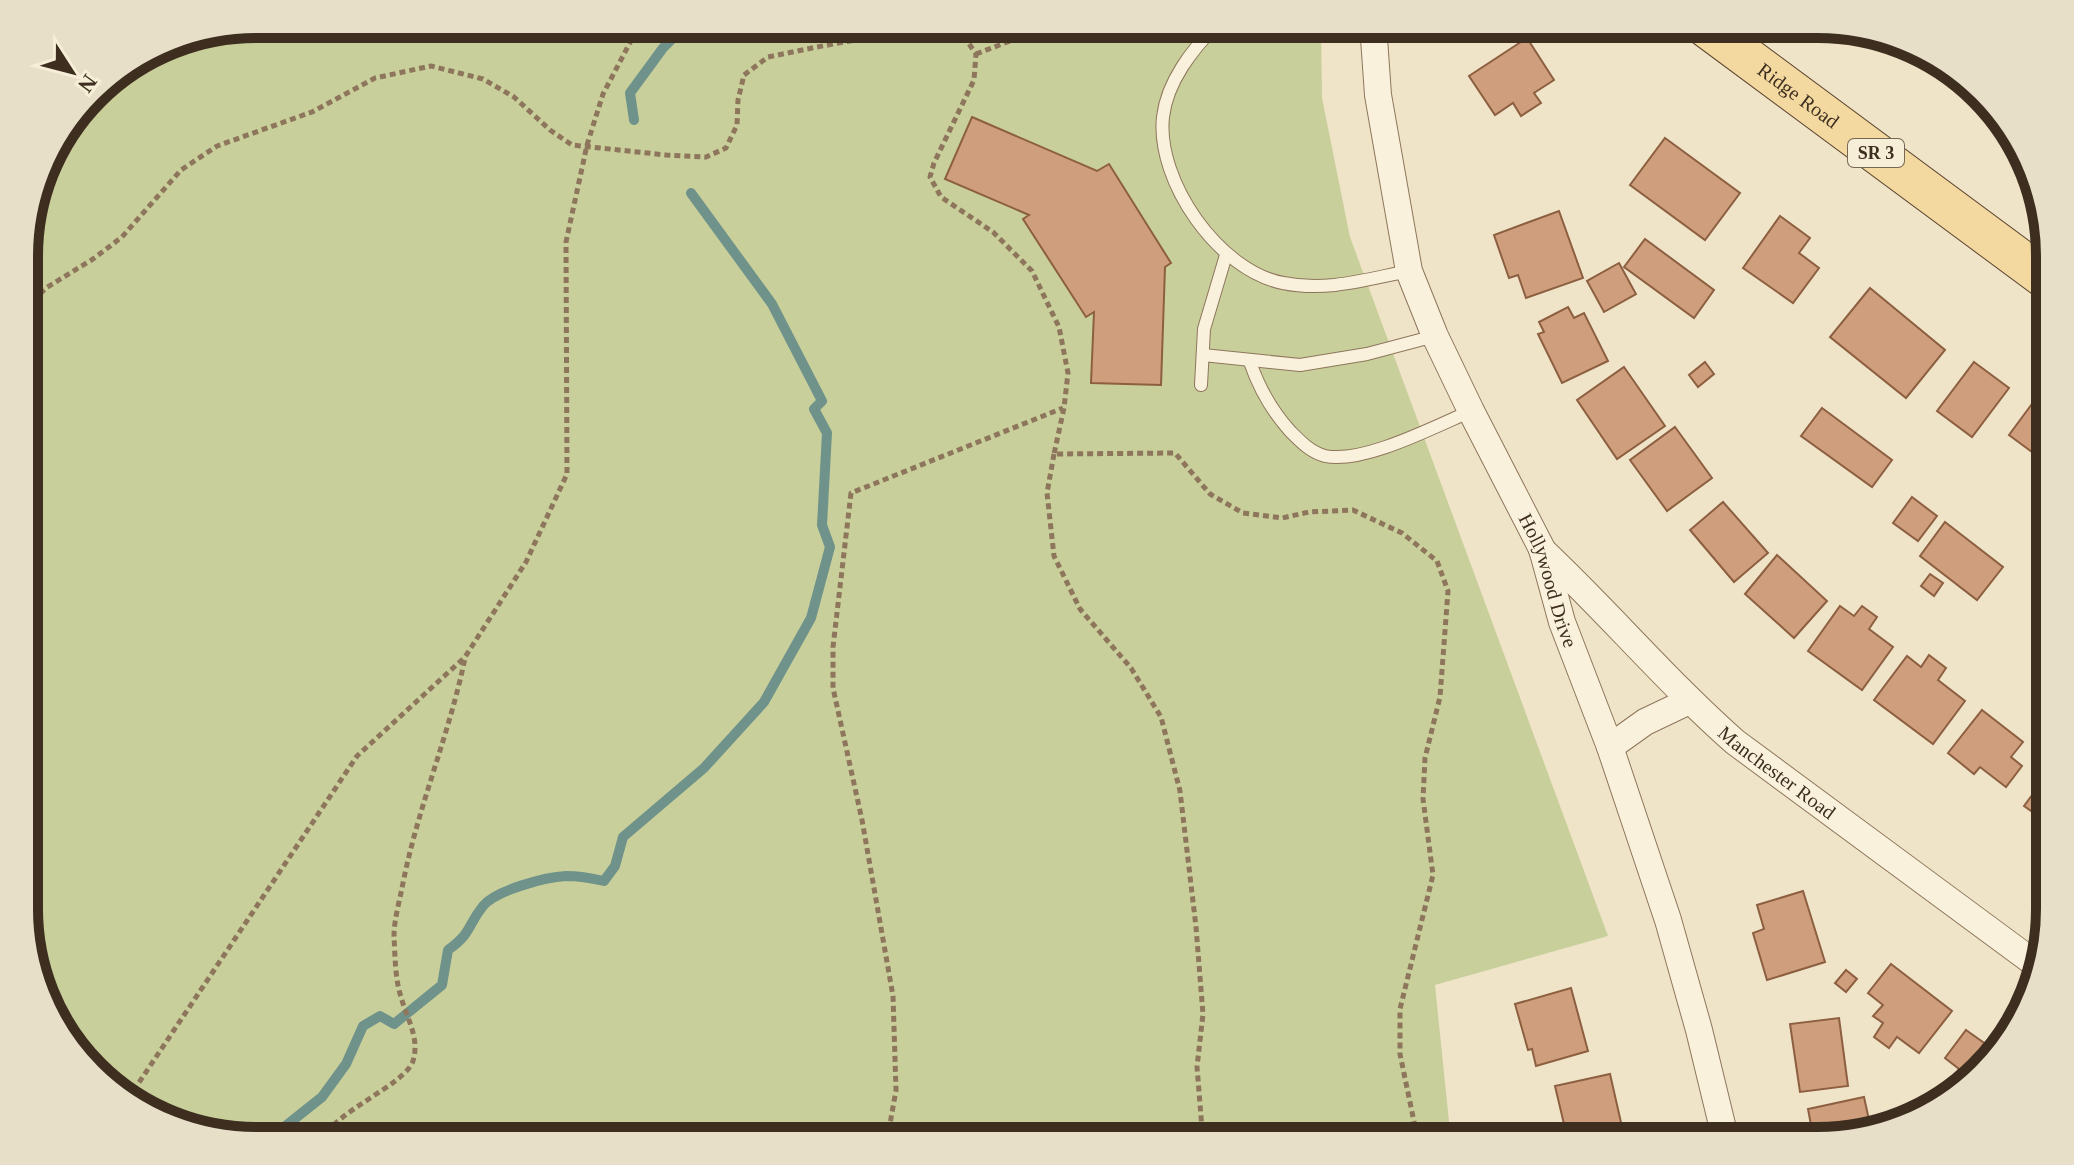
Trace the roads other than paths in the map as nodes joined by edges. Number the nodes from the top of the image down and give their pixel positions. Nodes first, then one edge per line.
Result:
1 (1204, 38) edge
2 (1374, 38) edge
3 (1721, 38) edge
4 (1226, 255) junction
5 (1409, 271) junction
6 (2036, 271) edge
7 (1435, 336) junction
8 (1203, 355) junction
9 (1250, 362) junction
10 (1201, 385) dead end
11 (1471, 411) junction
12 (1542, 549) junction
13 (1689, 701) junction
14 (1610, 747) junction
15 (2030, 960) edge
16 (1723, 1127) edge

1 - 4 lane
2 - 5 street, Hollywood Drive
3 - 6 main road, Ridge Road / SR 3
4 - 5 lane
4 - 8 lane
5 - 7 street, Hollywood Drive
7 - 9 lane
7 - 11 street, Hollywood Drive
8 - 9 lane
8 - 10 lane
9 - 11 lane
11 - 12 street, Hollywood Drive
12 - 13 street, Manchester Road
12 - 14 street, Hollywood Drive
13 - 14 street
13 - 15 street, Manchester Road
14 - 16 street, Hollywood Drive

